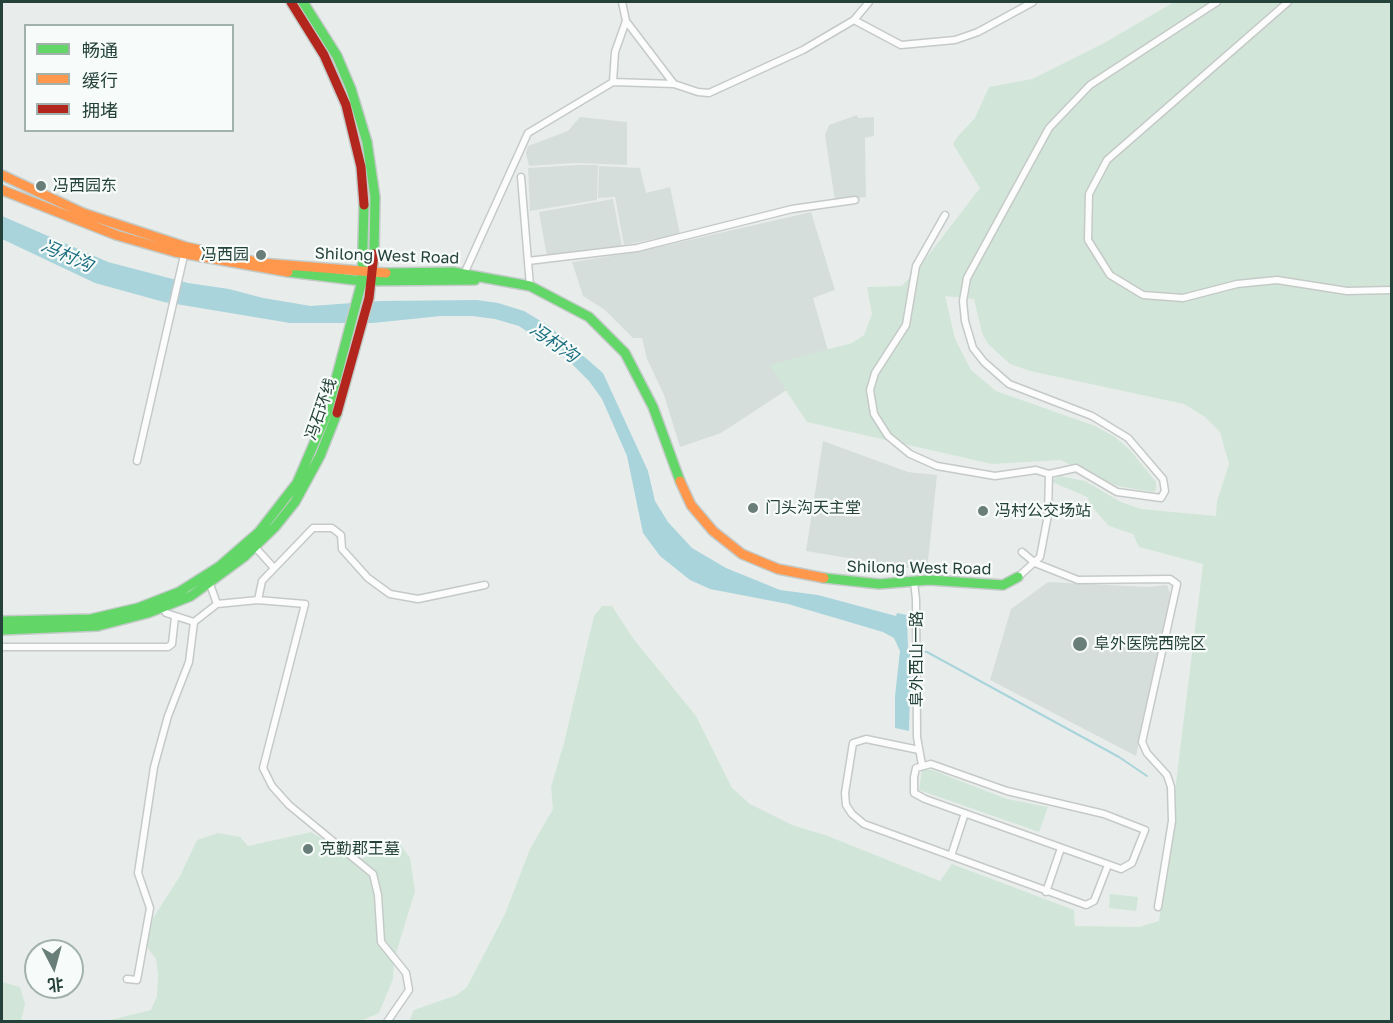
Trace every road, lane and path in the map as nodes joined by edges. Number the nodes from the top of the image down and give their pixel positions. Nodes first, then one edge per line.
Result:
1 (291, 2) edge
2 (303, 2) edge
3 (622, 2) edge
4 (869, 2) edge
5 (1033, 2) edge
6 (1216, 2) edge
7 (1288, 2) edge
8 (854, 20) junction
9 (626, 21) junction
10 (613, 82) junction
11 (674, 84) junction
12 (2, 175) edge
13 (521, 177) dead end
14 (2, 190) edge
15 (855, 200) dead end
16 (945, 215) dead end
17 (186, 250) junction
18 (528, 261) junction
19 (464, 274) junction
20 (367, 277) junction
21 (498, 280) junction
22 (530, 286) junction
23 (1392, 290) edge
24 (137, 461) dead end
25 (1049, 474) junction
26 (255, 547) junction
27 (1022, 552) dead end
28 (1035, 563) junction
29 (274, 567) junction
30 (1018, 577) joint
31 (914, 582) junction
32 (210, 584) junction
33 (485, 585) dead end
34 (258, 600) junction
35 (160, 603) junction
36 (217, 604) junction
37 (175, 617) junction
38 (2, 621) edge
39 (194, 622) junction
40 (2, 630) edge
41 (2, 647) edge
42 (919, 750) junction
43 (922, 765) junction
44 (965, 813) junction
45 (1061, 848) junction
46 (951, 856) junction
47 (1108, 865) junction
48 (1046, 892) junction
49 (1158, 907) dead end
50 (127, 979) dead end
51 (387, 1022) edge

1 - 20 main road, 冯石环线
2 - 20 main road, 冯石环线
3 - 9 street
4 - 8 street
5 - 8 street
6 - 25 street
7 - 23 street
8 - 11 street
9 - 10 street
9 - 11 street
10 - 11 street
10 - 19 street
12 - 17 main road, Shilong West Road
13 - 18 street
14 - 17 main road, Shilong West Road
15 - 18 street
16 - 25 street
17 - 20 main road, Shilong West Road
17 - 24 street
18 - 22 street
19 - 20 main road, Shilong West Road
19 - 21 main road, Shilong West Road
20 - 21 main road, Shilong West Road
20 - 26 main road, 冯石环线
20 - 35 main road, 冯石环线
21 - 22 main road, Shilong West Road
22 - 31 main road, Shilong West Road
25 - 28 street
26 - 29 street
26 - 32 main road, 冯石环线
27 - 28 street
28 - 30 street
28 - 49 street
29 - 33 street
29 - 34 street
30 - 31 main road, Shilong West Road
31 - 42 street, 阜外西山一路
32 - 35 main road, 冯石环线
32 - 36 street
34 - 36 street
34 - 51 street
35 - 37 street
35 - 38 main road, 冯石环线
35 - 40 main road, 冯石环线
36 - 39 street
37 - 39 street
37 - 41 street
39 - 50 street
42 - 43 street, 阜外西山一路
42 - 46 street
43 - 44 street
43 - 47 street
44 - 45 street
44 - 46 street
45 - 47 street
45 - 48 street
46 - 48 street
47 - 48 street

